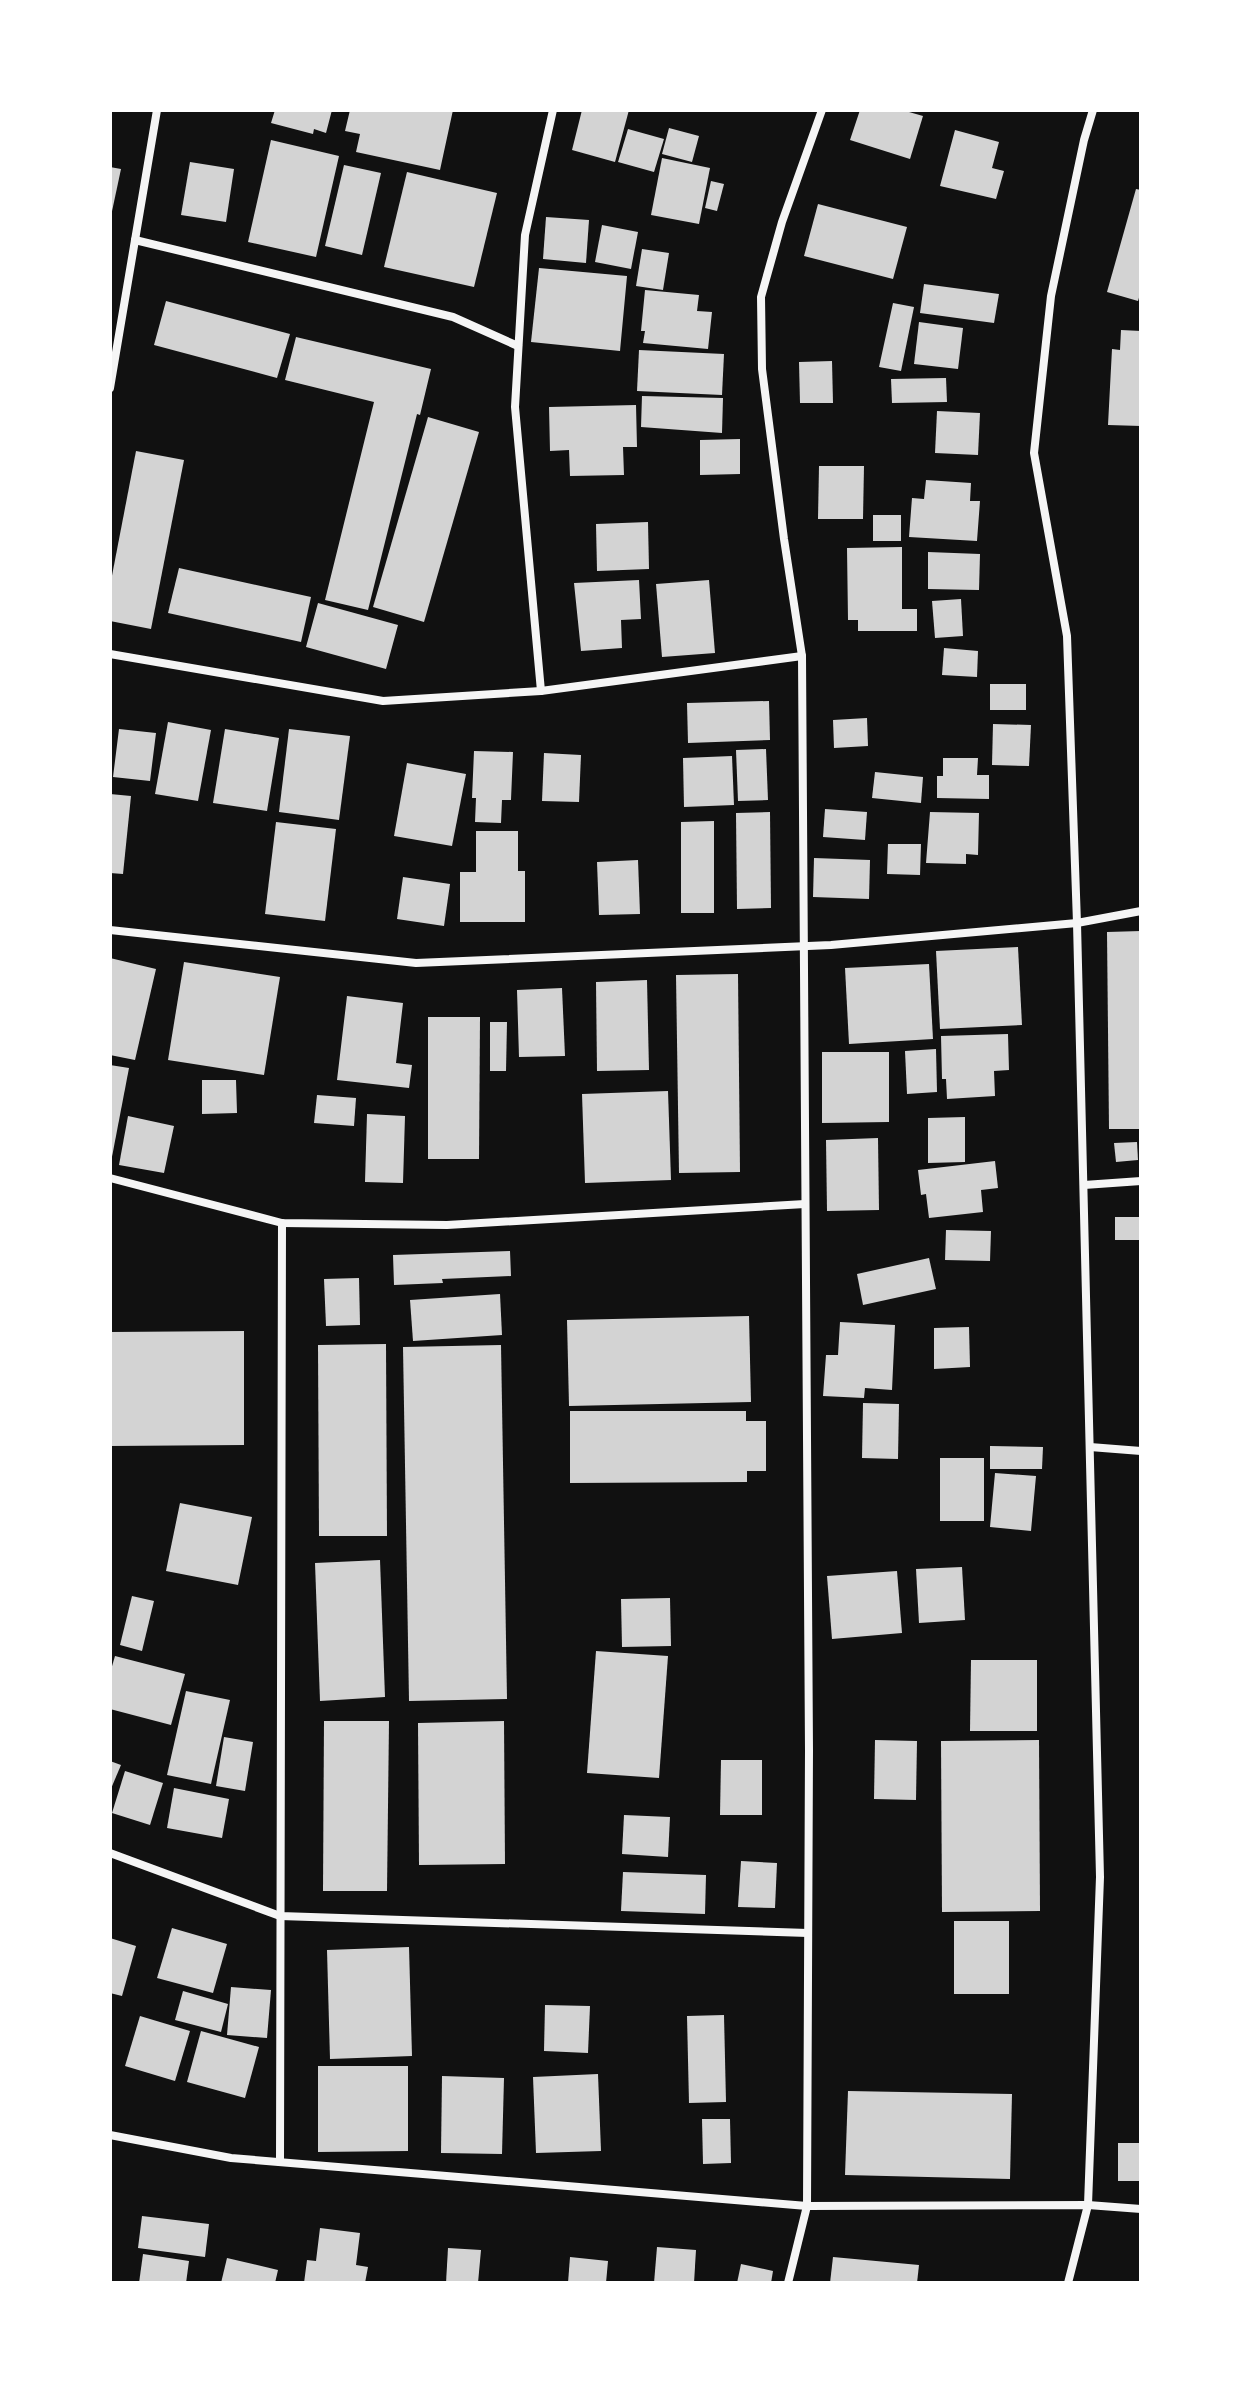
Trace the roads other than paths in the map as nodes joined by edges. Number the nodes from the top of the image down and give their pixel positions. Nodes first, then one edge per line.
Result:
1 (157, 110) edge
2 (553, 110) edge
3 (822, 110) edge
4 (1093, 110) edge
5 (135, 240) junction
6 (518, 346) junction
7 (110, 388) edge
8 (110, 654) edge
9 (802, 656) junction
10 (541, 691) junction
11 (1141, 911) edge
12 (1077, 923) junction
13 (110, 930) edge
14 (804, 946) junction
15 (110, 1178) edge
16 (1141, 1181) edge
17 (1084, 1185) junction
18 (805, 1204) junction
19 (282, 1223) junction
20 (1090, 1447) junction
21 (1141, 1451) edge
22 (110, 1853) edge
23 (280, 1916) junction
24 (808, 1933) junction
25 (110, 2135) edge
26 (280, 2162) junction
27 (1088, 2205) junction
28 (807, 2206) junction
29 (1141, 2209) edge
30 (788, 2283) edge
31 (1068, 2283) edge

1 - 5 street
2 - 6 street
3 - 9 street
4 - 12 street
5 - 6 street
5 - 7 street
6 - 10 street
8 - 10 street
9 - 10 street
9 - 14 street
11 - 12 street
12 - 14 street
12 - 17 street
13 - 14 street
14 - 18 street
15 - 19 street
16 - 17 street
17 - 20 street
18 - 19 street
18 - 24 street
19 - 23 street
20 - 21 street
20 - 27 street
22 - 23 street
23 - 24 street
23 - 26 street
24 - 28 street
25 - 26 street
26 - 28 street
27 - 28 street
27 - 29 street
27 - 31 street
28 - 30 street

